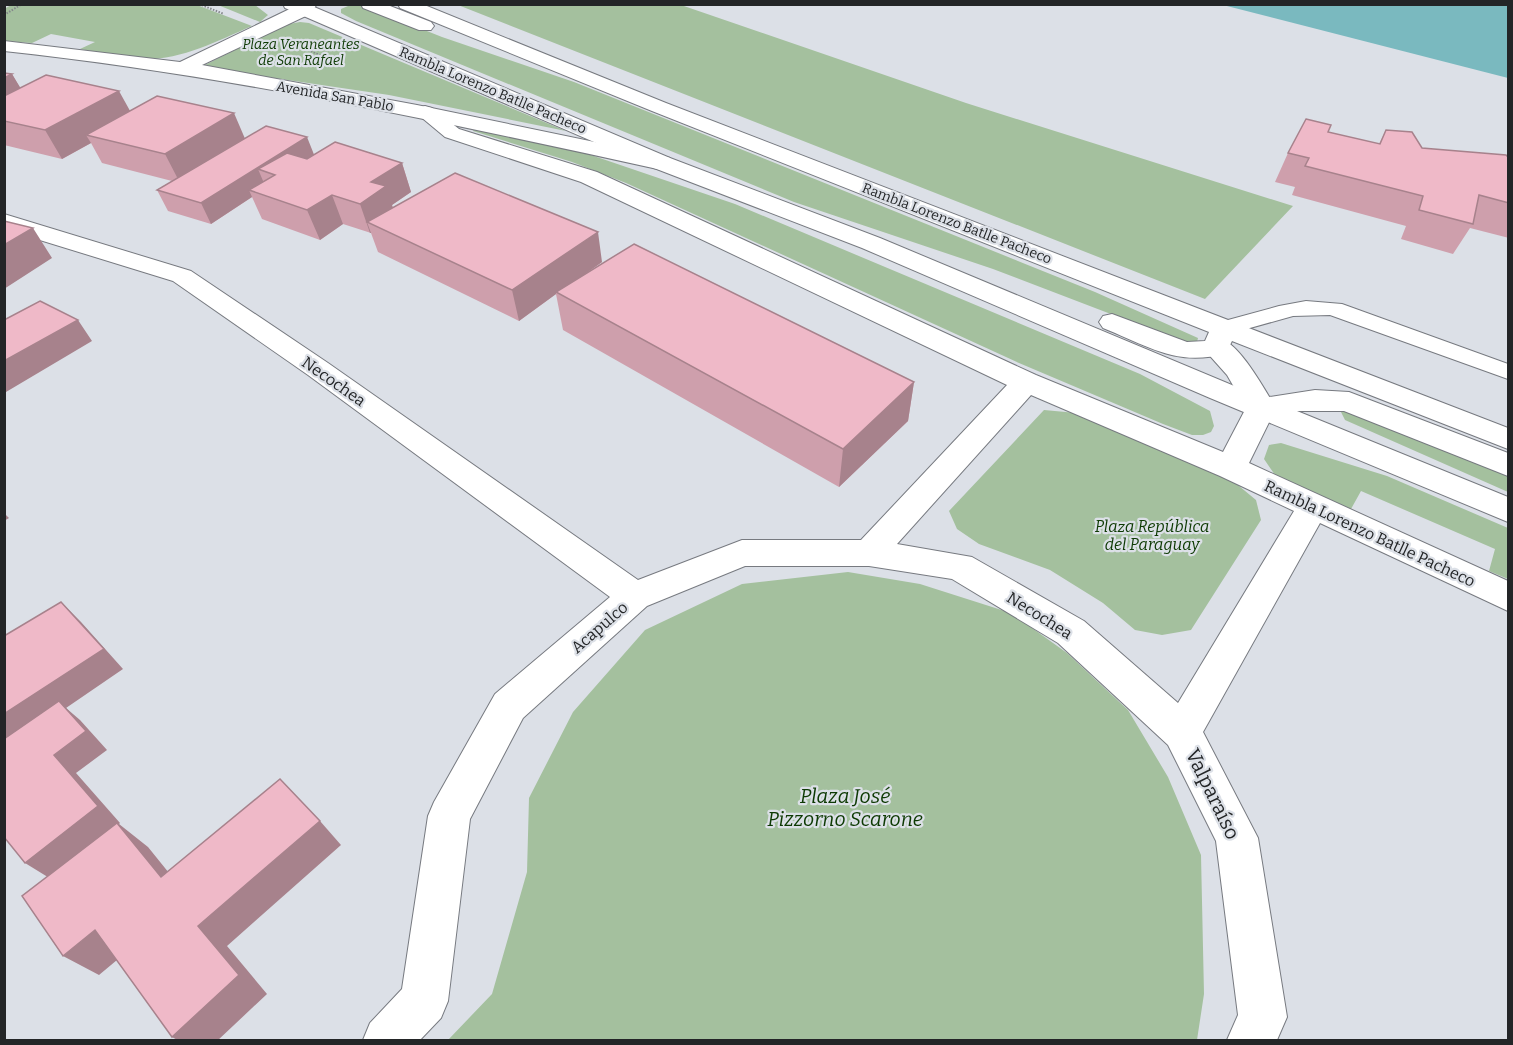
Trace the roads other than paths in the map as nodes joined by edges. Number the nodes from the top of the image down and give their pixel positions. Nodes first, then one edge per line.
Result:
1 (369, 4) edge
2 (405, 4) edge
3 (307, 6) edge
4 (4, 46) edge
5 (531, 55) junction
6 (182, 68) junction
7 (425, 112) junction
8 (662, 163) junction
9 (4, 221) edge
10 (871, 243) junction
11 (1221, 337) junction
12 (1509, 372) edge
13 (1026, 382) junction
14 (1261, 408) junction
15 (1509, 439) edge
16 (1509, 465) edge
17 (1231, 468) junction
18 (1312, 508) junction
19 (1509, 510) edge
20 (869, 553) junction
21 (635, 596) junction
22 (1509, 597) edge
23 (1182, 732) junction
24 (387, 1041) edge
25 (1252, 1041) edge

1 - 5 street
2 - 5 street, Rambla Lorenzo Batlle Pacheco
3 - 6 street
3 - 8 street, Rambla Lorenzo Batlle Pacheco
4 - 6 street, Avenida San Pablo
5 - 11 street, Rambla Lorenzo Batlle Pacheco
6 - 7 street, Avenida San Pablo
7 - 8 street, Avenida San Pablo
7 - 13 street, Rambla Lorenzo Batlle Pacheco
8 - 10 street, Rambla Lorenzo Batlle Pacheco
9 - 21 street, Necochea
10 - 11 street
10 - 14 street, Rambla Lorenzo Batlle Pacheco
11 - 12 lane
11 - 14 street
11 - 15 street, Rambla Lorenzo Batlle Pacheco
13 - 17 street, Rambla Lorenzo Batlle Pacheco
13 - 20 street
14 - 16 street
14 - 17 street
14 - 19 street, Rambla Lorenzo Batlle Pacheco
17 - 18 street, Rambla Lorenzo Batlle Pacheco
18 - 22 street, Rambla Lorenzo Batlle Pacheco
18 - 23 street, Valparaíso
20 - 21 street, Acapulco
20 - 23 street, Necochea
21 - 24 street, Acapulco
23 - 25 street, Valparaíso

